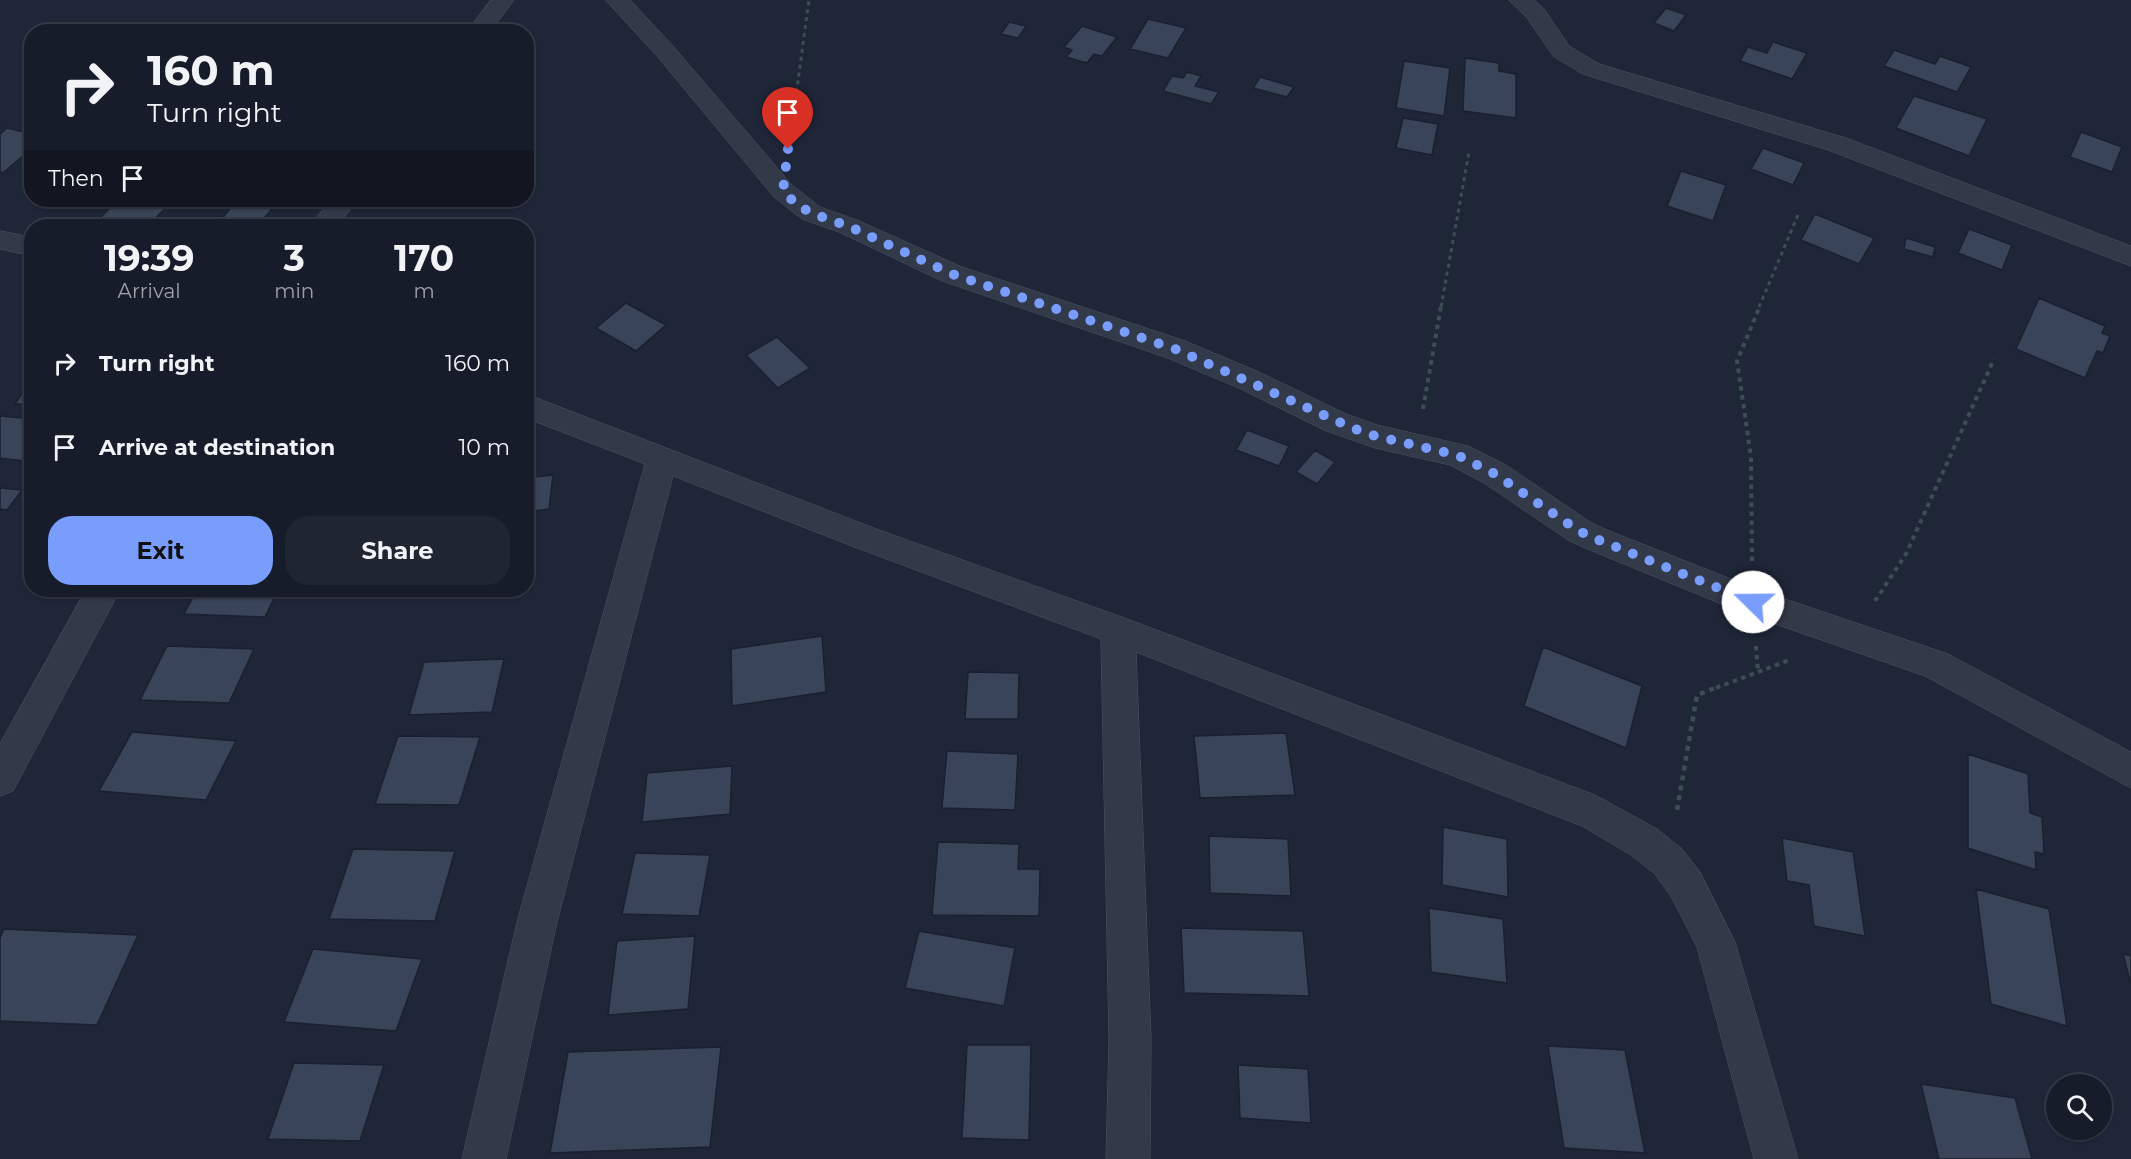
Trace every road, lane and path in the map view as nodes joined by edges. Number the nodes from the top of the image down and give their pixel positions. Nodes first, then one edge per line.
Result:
1 (503, 0) edge
2 (617, 0) edge
3 (809, 0) edge
4 (1520, 0) edge
5 (484, 24) edge
6 (1469, 152) dead end
7 (783, 191) junction
8 (339, 207) edge
9 (1798, 215) dead end
10 (329, 219) edge
11 (0, 240) edge
12 (24, 246) edge
13 (2131, 256) edge
14 (534, 408) edge
15 (1417, 446) junction
16 (662, 458) junction
17 (99, 597) edge
18 (1753, 602) junction
19 (1118, 630) junction
20 (1758, 672) dead end
21 (2131, 771) edge
22 (0, 779) edge
23 (484, 1159) edge
24 (1128, 1159) edge
25 (1776, 1159) edge

1 - 5 street
2 - 7 street
3 - 7 path
4 - 13 street
6 - 15 path
7 - 15 street
8 - 10 street
9 - 18 path
11 - 12 street
14 - 16 street
15 - 18 street
16 - 19 street
16 - 23 street
17 - 22 street
18 - 20 path
18 - 21 street
19 - 24 street
19 - 25 street

